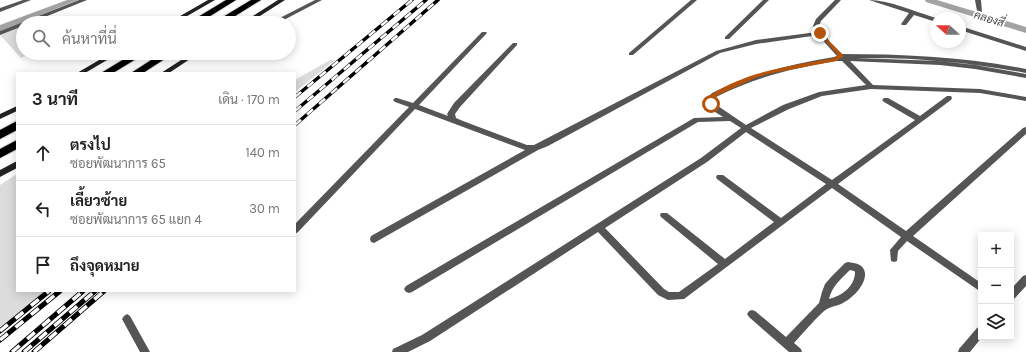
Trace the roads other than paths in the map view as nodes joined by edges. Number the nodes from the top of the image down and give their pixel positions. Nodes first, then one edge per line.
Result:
1 (28, 0) edge
2 (84, 0) edge
3 (212, 0) edge
4 (232, 0) edge
5 (256, 0) edge
6 (282, 0) edge
7 (319, 0) edge
8 (694, 0) edge
9 (766, 0) edge
10 (838, 0) edge
11 (872, 0) edge
12 (978, 0) edge
13 (0, 10) edge
14 (980, 11) dead end
15 (913, 12) junction
16 (42, 16) edge
17 (183, 16) edge
18 (204, 16) edge
19 (230, 16) edge
20 (256, 16) edge
21 (287, 16) edge
22 (930, 18) edge
23 (904, 24) dead end
24 (16, 26) edge
25 (966, 30) edge
26 (0, 33) edge
27 (484, 33) dead end
28 (820, 33) junction
29 (727, 38) dead end
30 (515, 44) dead end
31 (1026, 49) edge
32 (631, 54) dead end
33 (841, 59) junction
34 (103, 60) edge
35 (129, 60) edge
36 (157, 60) edge
37 (185, 60) edge
38 (1026, 71) edge
39 (82, 72) edge
40 (108, 72) edge
41 (138, 72) edge
42 (166, 72) edge
43 (1026, 76) edge
44 (871, 87) junction
45 (948, 98) dead end
46 (1026, 99) edge
47 (397, 100) dead end
48 (886, 100) dead end
49 (414, 106) junction
50 (16, 109) edge
51 (0, 117) edge
52 (731, 119) junction
53 (919, 119) junction
54 (453, 120) junction
55 (16, 126) edge
56 (746, 128) junction
57 (1026, 130) edge
58 (0, 135) edge
59 (16, 145) edge
60 (535, 148) junction
61 (0, 154) edge
62 (16, 165) edge
63 (0, 174) edge
64 (720, 178) dead end
65 (832, 184) junction
66 (664, 215) dead end
67 (780, 222) junction
68 (599, 227) junction
69 (296, 229) edge
70 (907, 236) junction
71 (374, 239) dead end
72 (894, 258) dead end
73 (725, 264) junction
74 (1026, 279) edge
75 (978, 286) edge
76 (410, 289) dead end
77 (1014, 293) edge
78 (824, 305) dead end
79 (752, 314) dead end
80 (127, 319) dead end
81 (978, 334) edge
82 (787, 343) junction
83 (146, 352) edge
84 (398, 352) edge
85 (797, 352) edge
86 (963, 352) edge

1 - 13 street
2 - 16 street
3 - 17 main road
4 - 18 highway
5 - 19 highway
6 - 20 main road
7 - 21 street
8 - 32 street
9 - 29 street
10 - 28 street
11 - 15 street
12 - 14 street
15 - 22 street
15 - 23 street
24 - 26 street
25 - 31 street
27 - 49 street
28 - 33 street
28 - 60 street
30 - 54 street
33 - 38 street
33 - 43 street
33 - 44 street
33 - 52 street
34 - 39 main road
35 - 40 highway
36 - 41 highway
37 - 42 main road
44 - 46 street
44 - 56 street
45 - 53 street
47 - 49 street
48 - 53 street
49 - 54 street
49 - 69 street
50 - 51 main road
52 - 56 street
52 - 76 street
53 - 65 street
54 - 60 street
55 - 58 highway
56 - 65 street
56 - 68 street
57 - 70 street
59 - 61 highway
60 - 71 street
62 - 63 main road
64 - 67 street
65 - 67 street
65 - 70 street
66 - 73 street
67 - 73 street
68 - 73 street
68 - 84 street
70 - 72 street
70 - 75 street
74 - 77 street
78 - 82 street
79 - 82 street
80 - 83 street
81 - 86 street
82 - 85 street

